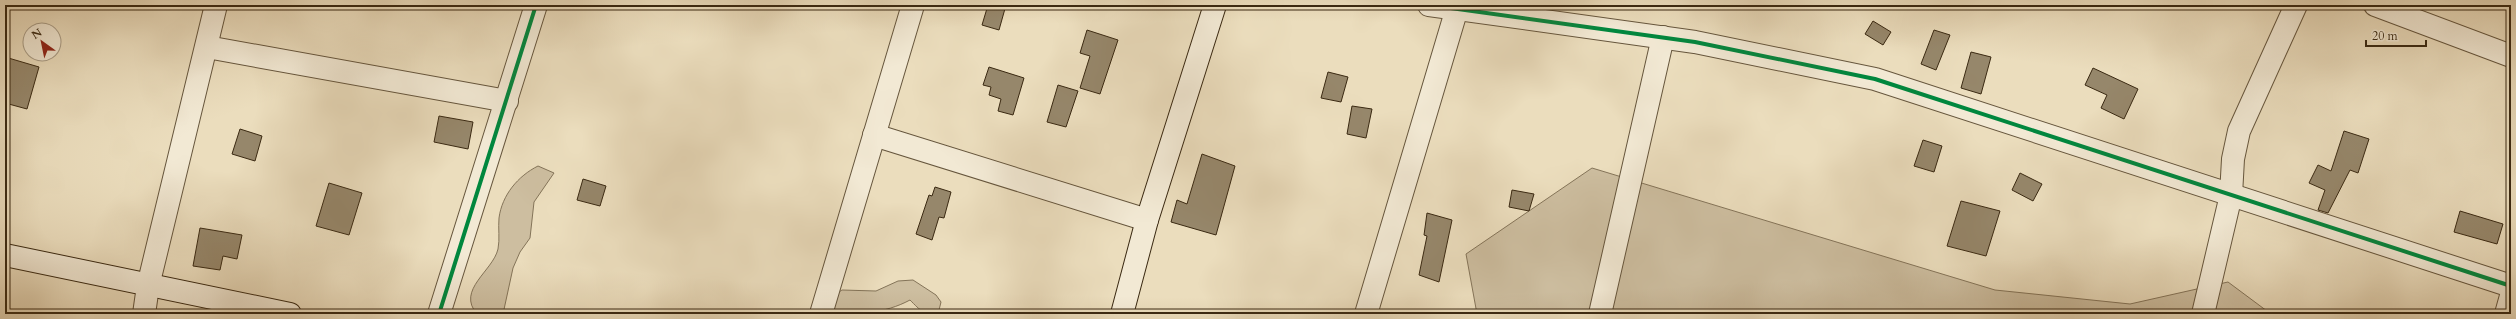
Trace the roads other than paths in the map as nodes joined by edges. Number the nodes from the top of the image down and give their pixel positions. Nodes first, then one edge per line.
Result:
1 (216, 5) edge
2 (536, 5) edge
3 (913, 5) edge
4 (1215, 5) edge
5 (1429, 5) edge
6 (2296, 5) edge
7 (2375, 5) edge
8 (1457, 7) edge
9 (1663, 37) junction
10 (207, 47) junction
11 (2511, 56) edge
12 (507, 101) junction
13 (874, 135) junction
14 (2231, 195) junction
15 (1147, 220) junction
16 (5, 255) edge
17 (148, 286) junction
18 (2511, 286) edge
19 (2511, 296) edge
20 (144, 314) edge
21 (290, 314) edge
22 (439, 314) edge
23 (822, 314) edge
24 (1122, 314) edge
25 (1366, 314) edge
26 (1600, 314) edge
27 (2203, 314) edge
28 (2506, 314) edge

1 - 10 street
2 - 12 street
3 - 13 street
4 - 15 street
5 - 8 street
6 - 14 street
7 - 11 street
8 - 9 street
8 - 25 street
9 - 14 street
9 - 26 street
10 - 12 street
10 - 17 street
12 - 22 street
13 - 15 street
13 - 23 street
14 - 18 street
14 - 27 street
15 - 24 street
16 - 17 street
17 - 20 street
17 - 21 street
19 - 28 street

